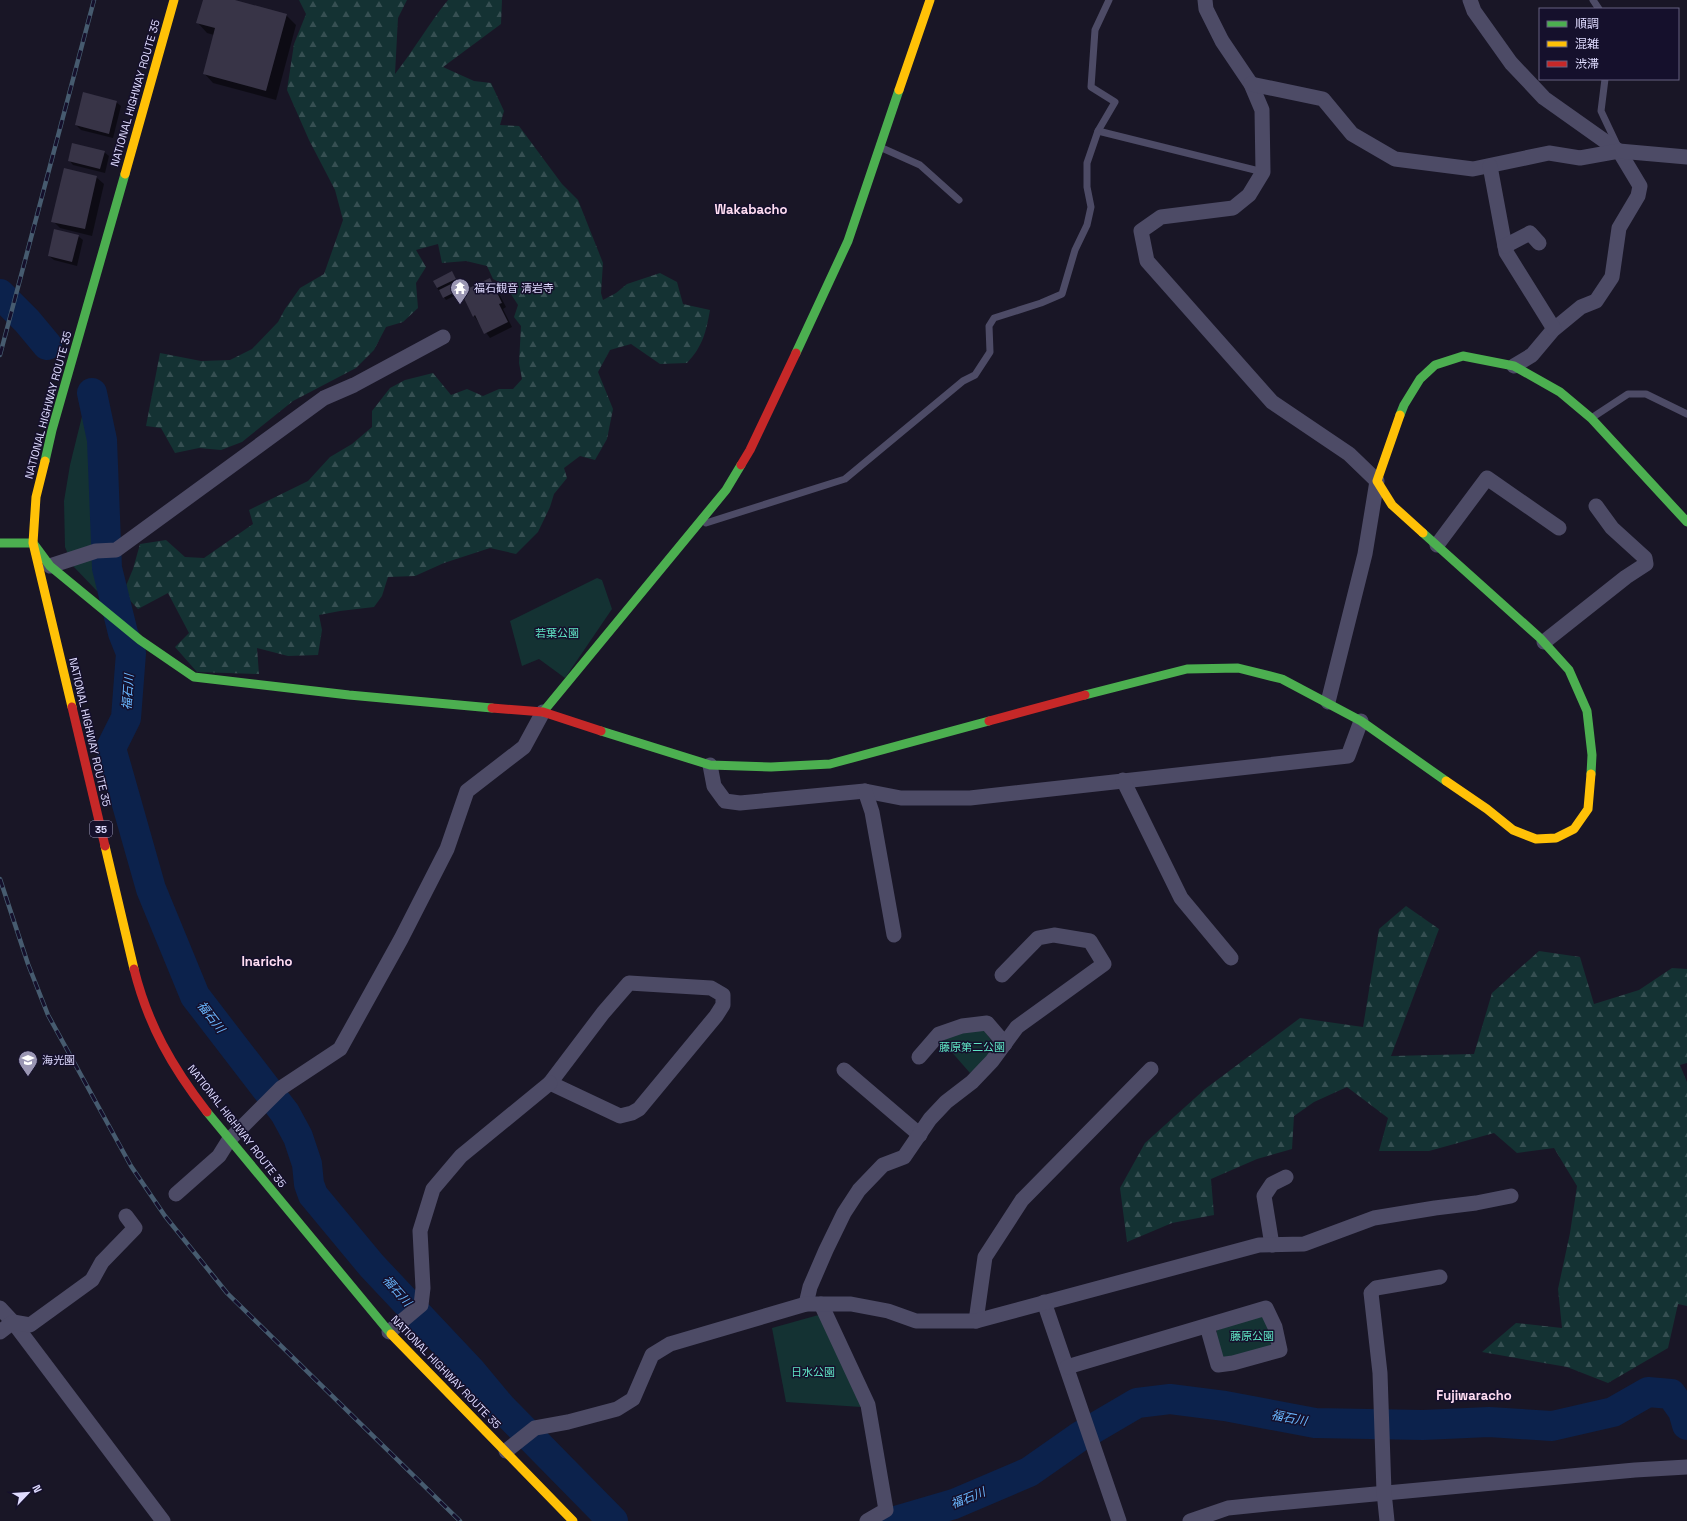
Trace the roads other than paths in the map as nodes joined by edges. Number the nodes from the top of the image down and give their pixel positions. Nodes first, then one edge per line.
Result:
1 (174, 0) edge
2 (930, 0) edge
3 (1109, 0) edge
4 (1205, 0) edge
5 (1470, 0) edge
6 (1605, 80) edge
7 (1251, 84) junction
8 (1098, 131) junction
9 (881, 148) junction
10 (1620, 151) junction
11 (1687, 158) edge
12 (1490, 166) junction
13 (1263, 172) junction
14 (959, 200) dead end
15 (1539, 243) dead end
16 (1505, 246) junction
17 (1554, 329) junction
18 (443, 337) dead end
19 (1514, 366) junction
20 (1687, 414) edge
21 (1591, 418) junction
22 (1377, 481) junction
23 (1596, 506) dead end
24 (1687, 522) edge
25 (697, 526) junction
26 (1559, 528) dead end
27 (0, 543) edge
28 (33, 543) junction
29 (1437, 545) junction
30 (50, 566) junction
31 (1544, 642) junction
32 (1328, 702) junction
33 (543, 712) junction
34 (1361, 721) junction
35 (710, 765) junction
36 (1123, 780) junction
37 (865, 791) junction
38 (894, 935) dead end
39 (1231, 958) dead end
40 (1002, 975) dead end
41 (1005, 1044) junction
42 (919, 1057) dead end
43 (1151, 1069) dead end
44 (844, 1070) dead end
45 (550, 1083) junction
46 (920, 1135) junction
47 (229, 1140) junction
48 (1286, 1177) dead end
49 (176, 1194) dead end
50 (1511, 1196) dead end
51 (126, 1216) dead end
52 (1272, 1244) junction
53 (1440, 1277) dead end
54 (1044, 1302) junction
55 (814, 1304) junction
56 (0, 1308) edge
57 (976, 1321) junction
58 (13, 1322) junction
59 (1207, 1326) junction
60 (0, 1332) edge
61 (389, 1332) junction
62 (1067, 1368) junction
63 (506, 1451) junction
64 (1687, 1467) edge
65 (1384, 1492) junction
66 (163, 1521) edge
67 (573, 1521) edge
68 (867, 1521) edge
69 (1119, 1521) edge
70 (1190, 1521) edge
71 (1387, 1521) edge

1 - 28 main road, NATIONAL HIGHWAY ROUTE 35 / 35
2 - 9 main road
3 - 8 lane
4 - 7 street
5 - 10 street
6 - 10 lane
7 - 12 street
7 - 13 street
8 - 13 lane
8 - 25 lane
9 - 14 lane
9 - 25 main road
10 - 11 street
10 - 12 street
10 - 17 street
12 - 16 street
13 - 22 street
15 - 16 street
16 - 17 street
17 - 19 street
18 - 30 street
19 - 21 main road
19 - 22 main road
20 - 21 lane
21 - 24 main road
22 - 29 main road
22 - 32 street
23 - 31 street
25 - 33 main road
26 - 29 street
27 - 28 main road
28 - 30 main road
28 - 47 main road, NATIONAL HIGHWAY ROUTE 35 / 35
29 - 31 main road
30 - 33 main road
31 - 34 main road
32 - 34 main road
32 - 35 main road
33 - 35 main road
33 - 47 street
34 - 36 street
35 - 37 street
36 - 37 street
36 - 39 street
37 - 38 street
40 - 41 street
41 - 42 street
41 - 46 street
43 - 57 street
44 - 46 street
45 - 45 street
45 - 61 street
46 - 55 street
47 - 49 street
47 - 61 main road, NATIONAL HIGHWAY ROUTE 35 / 35
48 - 52 street
50 - 52 street
51 - 58 street
52 - 54 street
53 - 65 street
54 - 57 street
54 - 62 street
55 - 57 street
55 - 63 street
55 - 68 street
56 - 58 street
58 - 60 street
58 - 66 street
59 - 59 street
59 - 62 street
61 - 63 main road, NATIONAL HIGHWAY ROUTE 35 / 35
62 - 69 street
63 - 67 main road, NATIONAL HIGHWAY ROUTE 35 / 35
64 - 65 street
65 - 70 street
65 - 71 street

